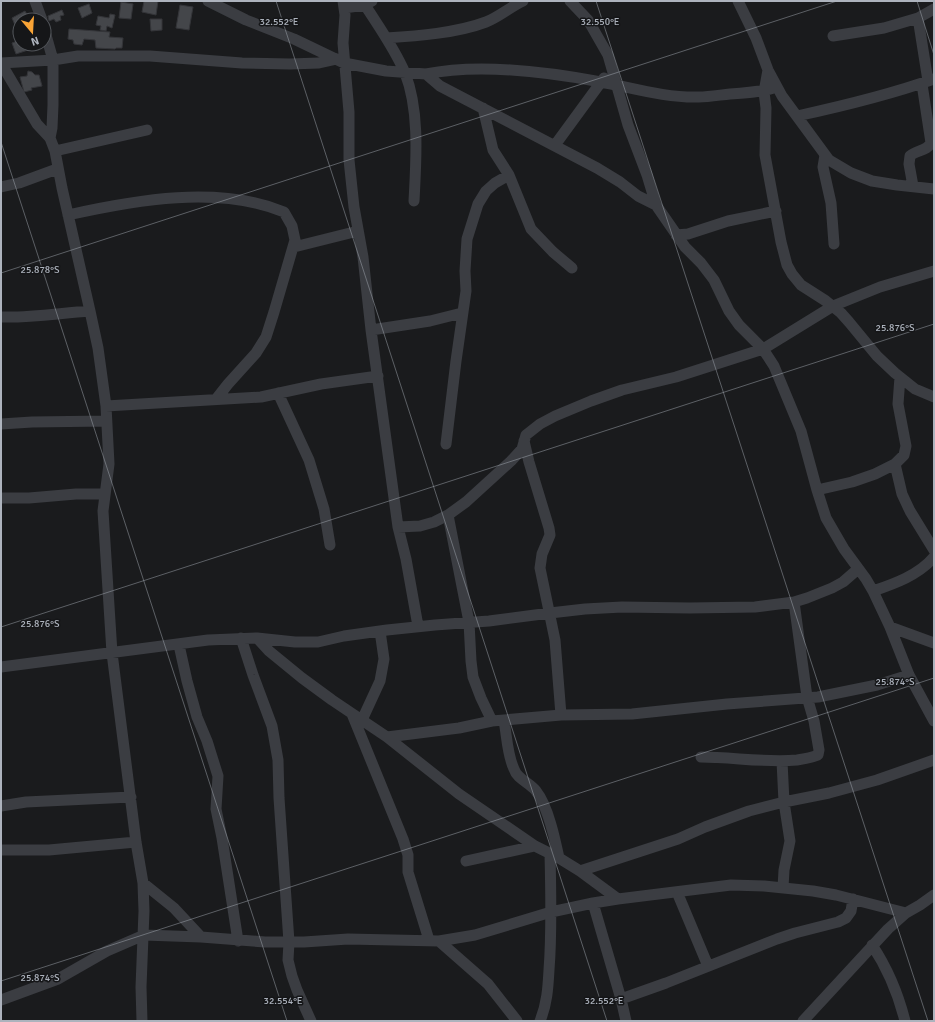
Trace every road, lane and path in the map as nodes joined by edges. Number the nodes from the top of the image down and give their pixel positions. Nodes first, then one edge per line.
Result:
1 (35, 1) edge
2 (208, 1) edge
3 (523, 1) edge
4 (570, 1) edge
5 (738, 1) edge
6 (368, 3) edge
7 (343, 4) edge
8 (934, 9) edge
9 (39, 12) edge
10 (918, 18) junction
11 (833, 36) dead end
12 (386, 38) junction
13 (51, 52) edge
14 (53, 60) junction
15 (341, 61) junction
16 (1, 63) edge
17 (612, 68) junction
18 (768, 70) junction
19 (404, 72) junction
20 (426, 74) junction
21 (601, 82) junction
22 (928, 82) edge
23 (616, 86) junction
24 (777, 87) junction
25 (764, 92) junction
26 (483, 108) junction
27 (931, 115) edge
28 (796, 116) junction
29 (147, 130) dead end
30 (50, 138) junction
31 (555, 145) junction
32 (55, 151) junction
33 (825, 155) junction
34 (57, 169) junction
35 (509, 175) junction
36 (913, 186) junction
37 (1, 187) edge
38 (934, 189) edge
39 (414, 201) dead end
40 (656, 206) junction
41 (776, 211) junction
42 (68, 215) junction
43 (358, 230) junction
44 (676, 235) junction
45 (834, 244) dead end
46 (294, 247) junction
47 (572, 268) dead end
48 (934, 271) edge
49 (832, 306) junction
50 (90, 311) junction
51 (462, 313) junction
52 (1, 318) edge
53 (371, 330) junction
54 (763, 349) junction
55 (378, 376) junction
56 (900, 377) junction
57 (278, 393) junction
58 (934, 397) edge
59 (217, 398) junction
60 (106, 406) junction
61 (106, 421) junction
62 (1, 424) edge
63 (524, 441) junction
64 (446, 444) dead end
65 (895, 464) junction
66 (817, 490) junction
67 (105, 494) junction
68 (1, 498) edge
69 (448, 515) junction
70 (398, 527) junction
71 (330, 545) dead end
72 (934, 550) edge
73 (934, 557) edge
74 (858, 569) junction
75 (873, 591) junction
76 (794, 602) junction
77 (550, 612) junction
78 (469, 622) junction
79 (418, 626) junction
80 (890, 627) junction
81 (380, 631) junction
82 (241, 638) junction
83 (257, 638) junction
84 (934, 643) edge
85 (179, 644) junction
86 (112, 653) junction
87 (1, 667) edge
88 (909, 675) junction
89 (807, 697) junction
90 (352, 714) junction
91 (561, 715) junction
92 (362, 720) junction
93 (504, 720) junction
94 (934, 720) edge
95 (492, 721) junction
96 (387, 736) junction
97 (701, 757) dead end
98 (934, 760) edge
99 (782, 761) junction
100 (131, 797) junction
101 (784, 802) junction
102 (1, 806) edge
103 (136, 842) junction
104 (535, 846) junction
105 (1, 850) edge
106 (554, 856) junction
107 (466, 861) dead end
108 (580, 872) junction
109 (143, 883) junction
110 (783, 888) junction
111 (677, 892) junction
112 (934, 895) edge
113 (618, 899) junction
114 (853, 900) junction
115 (592, 903) junction
116 (551, 912) junction
117 (906, 913) junction
118 (144, 935) junction
119 (201, 937) junction
120 (238, 940) junction
121 (434, 940) junction
122 (289, 942) junction
123 (872, 945) junction
124 (708, 966) junction
125 (621, 999) junction
126 (1, 1000) edge
127 (805, 1020) edge
128 (142, 1021) edge
129 (311, 1021) edge
130 (517, 1021) edge
131 (540, 1021) edge
132 (626, 1021) edge
133 (905, 1021) edge

1 - 9 street
2 - 15 street
3 - 12 street
4 - 17 street
5 - 18 street
6 - 7 street
6 - 12 street
7 - 15 street
8 - 10 street
10 - 11 street
10 - 22 street
12 - 19 street
13 - 14 street
14 - 15 street
14 - 16 street
14 - 30 street
15 - 19 street
15 - 43 street
16 - 30 street
17 - 21 street
17 - 23 street
18 - 24 street
18 - 25 street
19 - 20 street
19 - 39 street
20 - 21 street
20 - 26 street
21 - 23 street
21 - 31 street
22 - 27 street
22 - 28 street
23 - 25 street
23 - 40 street
24 - 25 street
24 - 28 street
25 - 41 street
26 - 31 street
26 - 35 street
27 - 36 street
28 - 33 street
29 - 32 street
30 - 32 street
31 - 40 street
32 - 34 street
33 - 36 street
33 - 45 street
34 - 37 street
34 - 42 street
35 - 47 street
35 - 51 street
36 - 38 street
40 - 44 street
41 - 44 street
41 - 49 street
42 - 46 street
42 - 50 street
43 - 46 street
43 - 53 street
44 - 54 street
46 - 59 street
48 - 49 street
49 - 54 street
49 - 56 street
50 - 52 street
50 - 60 street
51 - 53 street
51 - 64 street
53 - 55 street
54 - 63 street
54 - 66 street
55 - 57 street
55 - 70 street
56 - 58 street
56 - 65 street
57 - 59 street
57 - 71 street
59 - 60 street
60 - 61 street
61 - 62 street
61 - 67 street
63 - 69 street
63 - 77 street
65 - 66 street
65 - 72 street
66 - 74 street
67 - 68 street
67 - 86 street
69 - 70 street
69 - 78 street
70 - 79 street
73 - 75 street
74 - 75 street
74 - 76 street
75 - 80 street
76 - 77 street
76 - 89 street
77 - 78 street
77 - 91 street
78 - 79 street
78 - 95 street
79 - 81 street
80 - 84 street
80 - 88 street
81 - 83 street
81 - 92 street
82 - 83 street
82 - 85 street
82 - 122 street
83 - 90 street
85 - 86 street
85 - 120 street
86 - 87 street
86 - 100 street
88 - 89 street
88 - 94 street
89 - 91 street
89 - 99 street
90 - 92 street
90 - 121 street
91 - 93 street
92 - 96 street
93 - 95 street
93 - 106 street
95 - 96 street
96 - 104 street
97 - 99 street
98 - 101 street
99 - 101 street
100 - 102 street
100 - 103 street
101 - 108 street
101 - 110 street
103 - 105 street
103 - 109 street
104 - 106 street
104 - 107 street
106 - 108 street
106 - 116 street
108 - 113 street
109 - 118 street
109 - 119 street
110 - 111 street
110 - 114 street
111 - 113 street
111 - 124 street
112 - 117 street
113 - 115 street
114 - 117 street
114 - 124 street
115 - 116 street
115 - 125 street
116 - 121 street
116 - 131 street
117 - 123 street
118 - 119 street
118 - 126 street
118 - 128 street
119 - 120 street
120 - 122 street
121 - 122 street
121 - 130 street
122 - 129 street
123 - 127 street
123 - 133 street
124 - 125 street
125 - 132 street

